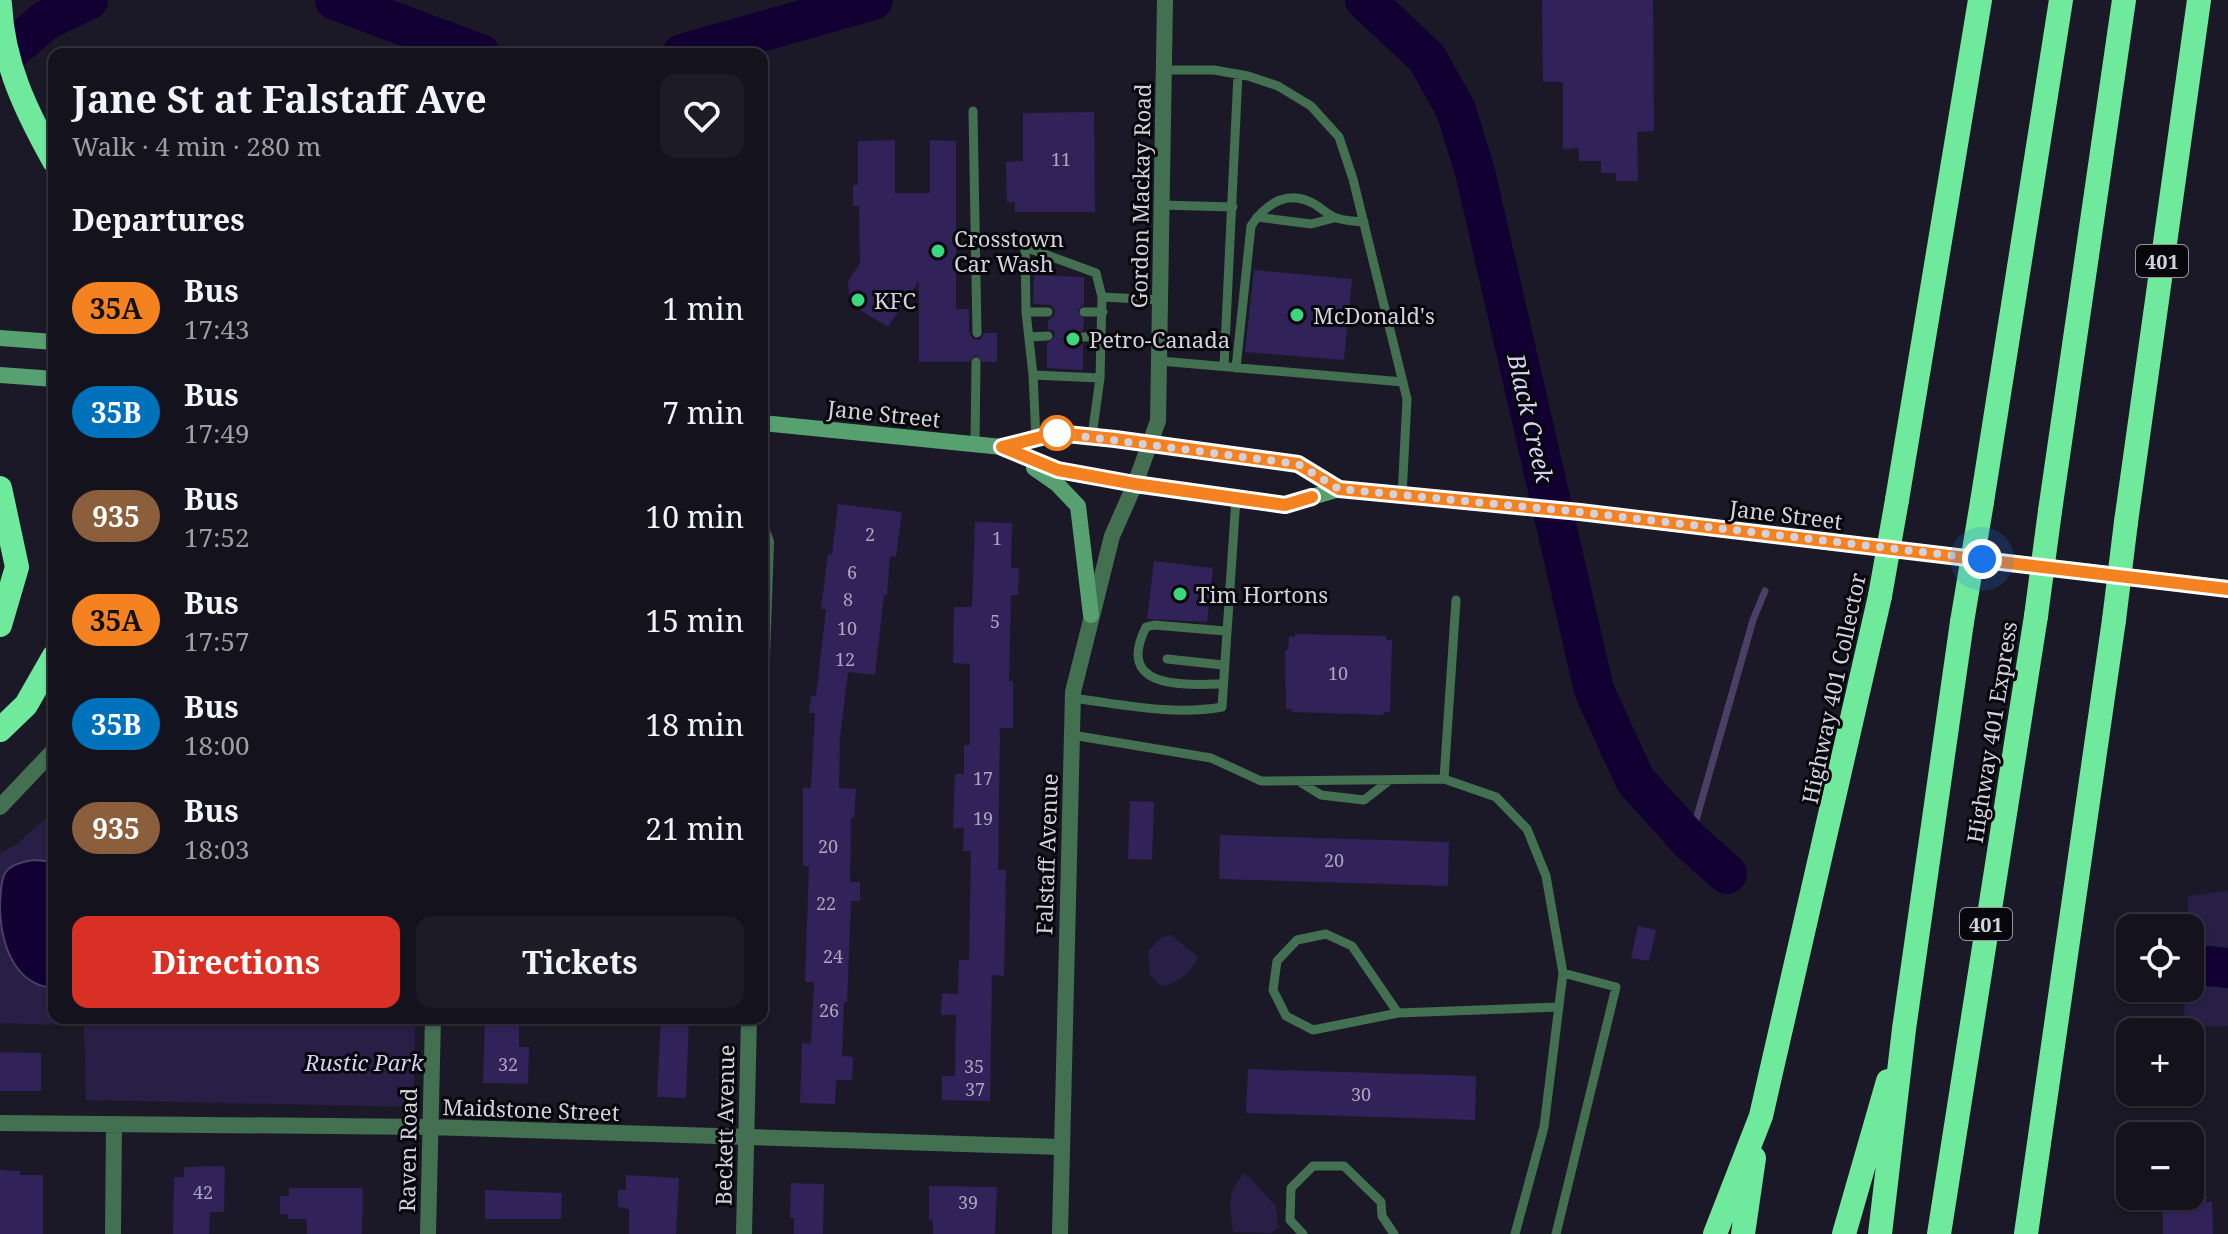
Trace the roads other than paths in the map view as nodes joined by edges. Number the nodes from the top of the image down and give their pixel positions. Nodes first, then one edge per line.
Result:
1 (1980, 0) edge
2 (2061, 0) edge
3 (2124, 0) edge
4 (2199, 0) edge
5 (1165, 1) edge
6 (0, 4) edge
7 (1, 29) edge
8 (1164, 70) junction
9 (1238, 74) junction
10 (973, 111) dead end
11 (48, 150) edge
12 (1161, 205) junction
13 (1233, 207) junction
14 (1257, 217) junction
15 (1334, 218) junction
16 (1364, 222) junction
17 (1102, 297) junction
18 (1160, 300) junction
19 (1026, 312) junction
20 (1048, 312) dead end
21 (1084, 312) dead end
22 (1103, 312) junction
23 (977, 333) dead end
24 (1048, 336) dead end
25 (1029, 337) junction
26 (1083, 337) dead end
27 (1101, 337) junction
28 (0, 338) edge
29 (48, 342) edge
30 (1160, 361) junction
31 (976, 362) dead end
32 (1224, 366) junction
33 (1236, 368) junction
34 (0, 375) edge
35 (1033, 375) junction
36 (1100, 378) junction
37 (48, 379) edge
38 (1403, 382) junction
39 (768, 424) edge
40 (1092, 436) junction
41 (1036, 439) junction
42 (1150, 443) junction
43 (975, 444) junction
44 (1002, 447) junction
45 (1135, 484) junction
46 (0, 488) edge
47 (1339, 489) junction
48 (1402, 496) junction
49 (1236, 498) junction
50 (2228, 588) edge
51 (1456, 600) dead end
52 (1091, 615) junction
53 (0, 625) edge
54 (1225, 631) junction
55 (1167, 659) dead end
56 (1223, 665) junction
57 (48, 666) edge
58 (1222, 684) junction
59 (1072, 698) junction
60 (0, 730) edge
61 (1072, 735) junction
62 (48, 756) edge
63 (1444, 779) junction
64 (1390, 780) junction
65 (1298, 781) junction
66 (0, 807) edge
67 (1563, 973) junction
68 (1559, 1007) junction
69 (1398, 1013) junction
70 (433, 1024) edge
71 (749, 1024) edge
72 (1904, 1029) junction
73 (1761, 1116) junction
74 (0, 1123) edge
75 (114, 1125) junction
76 (429, 1127) junction
77 (745, 1139) junction
78 (1060, 1147) junction
79 (113, 1234) edge
80 (428, 1234) edge
81 (744, 1234) edge
82 (1060, 1234) edge
83 (1303, 1234) edge
84 (1394, 1234) edge
85 (1515, 1234) edge
86 (1556, 1234) edge
87 (1715, 1234) edge
88 (1743, 1234) edge
89 (1844, 1234) edge
90 (1880, 1234) edge
91 (1939, 1234) edge
92 (2026, 1234) edge

1 - 73 highway, Highway 401 Collector, bridge
2 - 72 highway, Highway 401 Express, bridge
3 - 91 highway, Highway 401 Express / 401, bridge
4 - 92 highway, 401, bridge
5 - 8 street, Gordon Mackay Road
6 - 7 highway
7 - 11 highway
8 - 9 lane
8 - 12 street, Gordon Mackay Road
9 - 13 lane
9 - 16 lane
10 - 23 lane
12 - 13 lane
12 - 18 street, Gordon Mackay Road
13 - 32 lane
14 - 15 lane
14 - 15 lane
14 - 33 lane
15 - 16 lane
16 - 38 lane
17 - 18 lane
17 - 19 lane
17 - 22 lane
18 - 30 street, Gordon Mackay Road
19 - 20 lane
19 - 25 lane
21 - 22 lane
22 - 27 lane
24 - 25 lane
25 - 35 lane
26 - 27 lane
27 - 36 lane
28 - 29 main road
30 - 32 lane
30 - 42 street, Gordon Mackay Road
31 - 43 lane
32 - 33 lane
33 - 38 lane
34 - 37 main road
35 - 36 lane
35 - 41 lane
36 - 40 lane
38 - 48 lane
39 - 43 main road, Jane Street
40 - 41 main road, Jane Street
40 - 42 main road, Jane Street
41 - 44 main road, Jane Street
42 - 45 street, Gordon Mackay Road
42 - 47 main road, Jane Street
43 - 44 main road, Jane Street
44 - 45 main road, Jane Street
44 - 52 main road
45 - 49 main road, Jane Street
45 - 52 street, Falstaff Avenue
46 - 53 highway
47 - 48 main road, Jane Street
47 - 49 main road, Jane Street
48 - 50 main road, Jane Street
49 - 54 lane
51 - 63 lane
52 - 59 street, Falstaff Avenue
54 - 56 lane
54 - 58 lane
55 - 56 lane
56 - 58 lane
57 - 60 highway
58 - 59 lane
59 - 61 street, Falstaff Avenue
61 - 65 lane
61 - 78 street, Falstaff Avenue
62 - 66 street
63 - 64 lane
63 - 67 lane
64 - 65 lane
64 - 65 lane
67 - 68 lane
67 - 86 lane
68 - 69 lane
68 - 85 lane
69 - 69 lane
70 - 76 street, Raven Road
71 - 77 street, Beckett Avenue
72 - 89 highway
72 - 90 highway, Highway 401 Express
73 - 87 highway, Highway 401 Collector
73 - 88 highway
74 - 75 street, Maidstone Street
75 - 76 street, Maidstone Street
75 - 79 street
76 - 77 street, Maidstone Street
76 - 80 street, Raven Road
77 - 78 street, Maidstone Street
77 - 81 street, Beckett Avenue
78 - 82 street, Falstaff Avenue
83 - 84 lane

